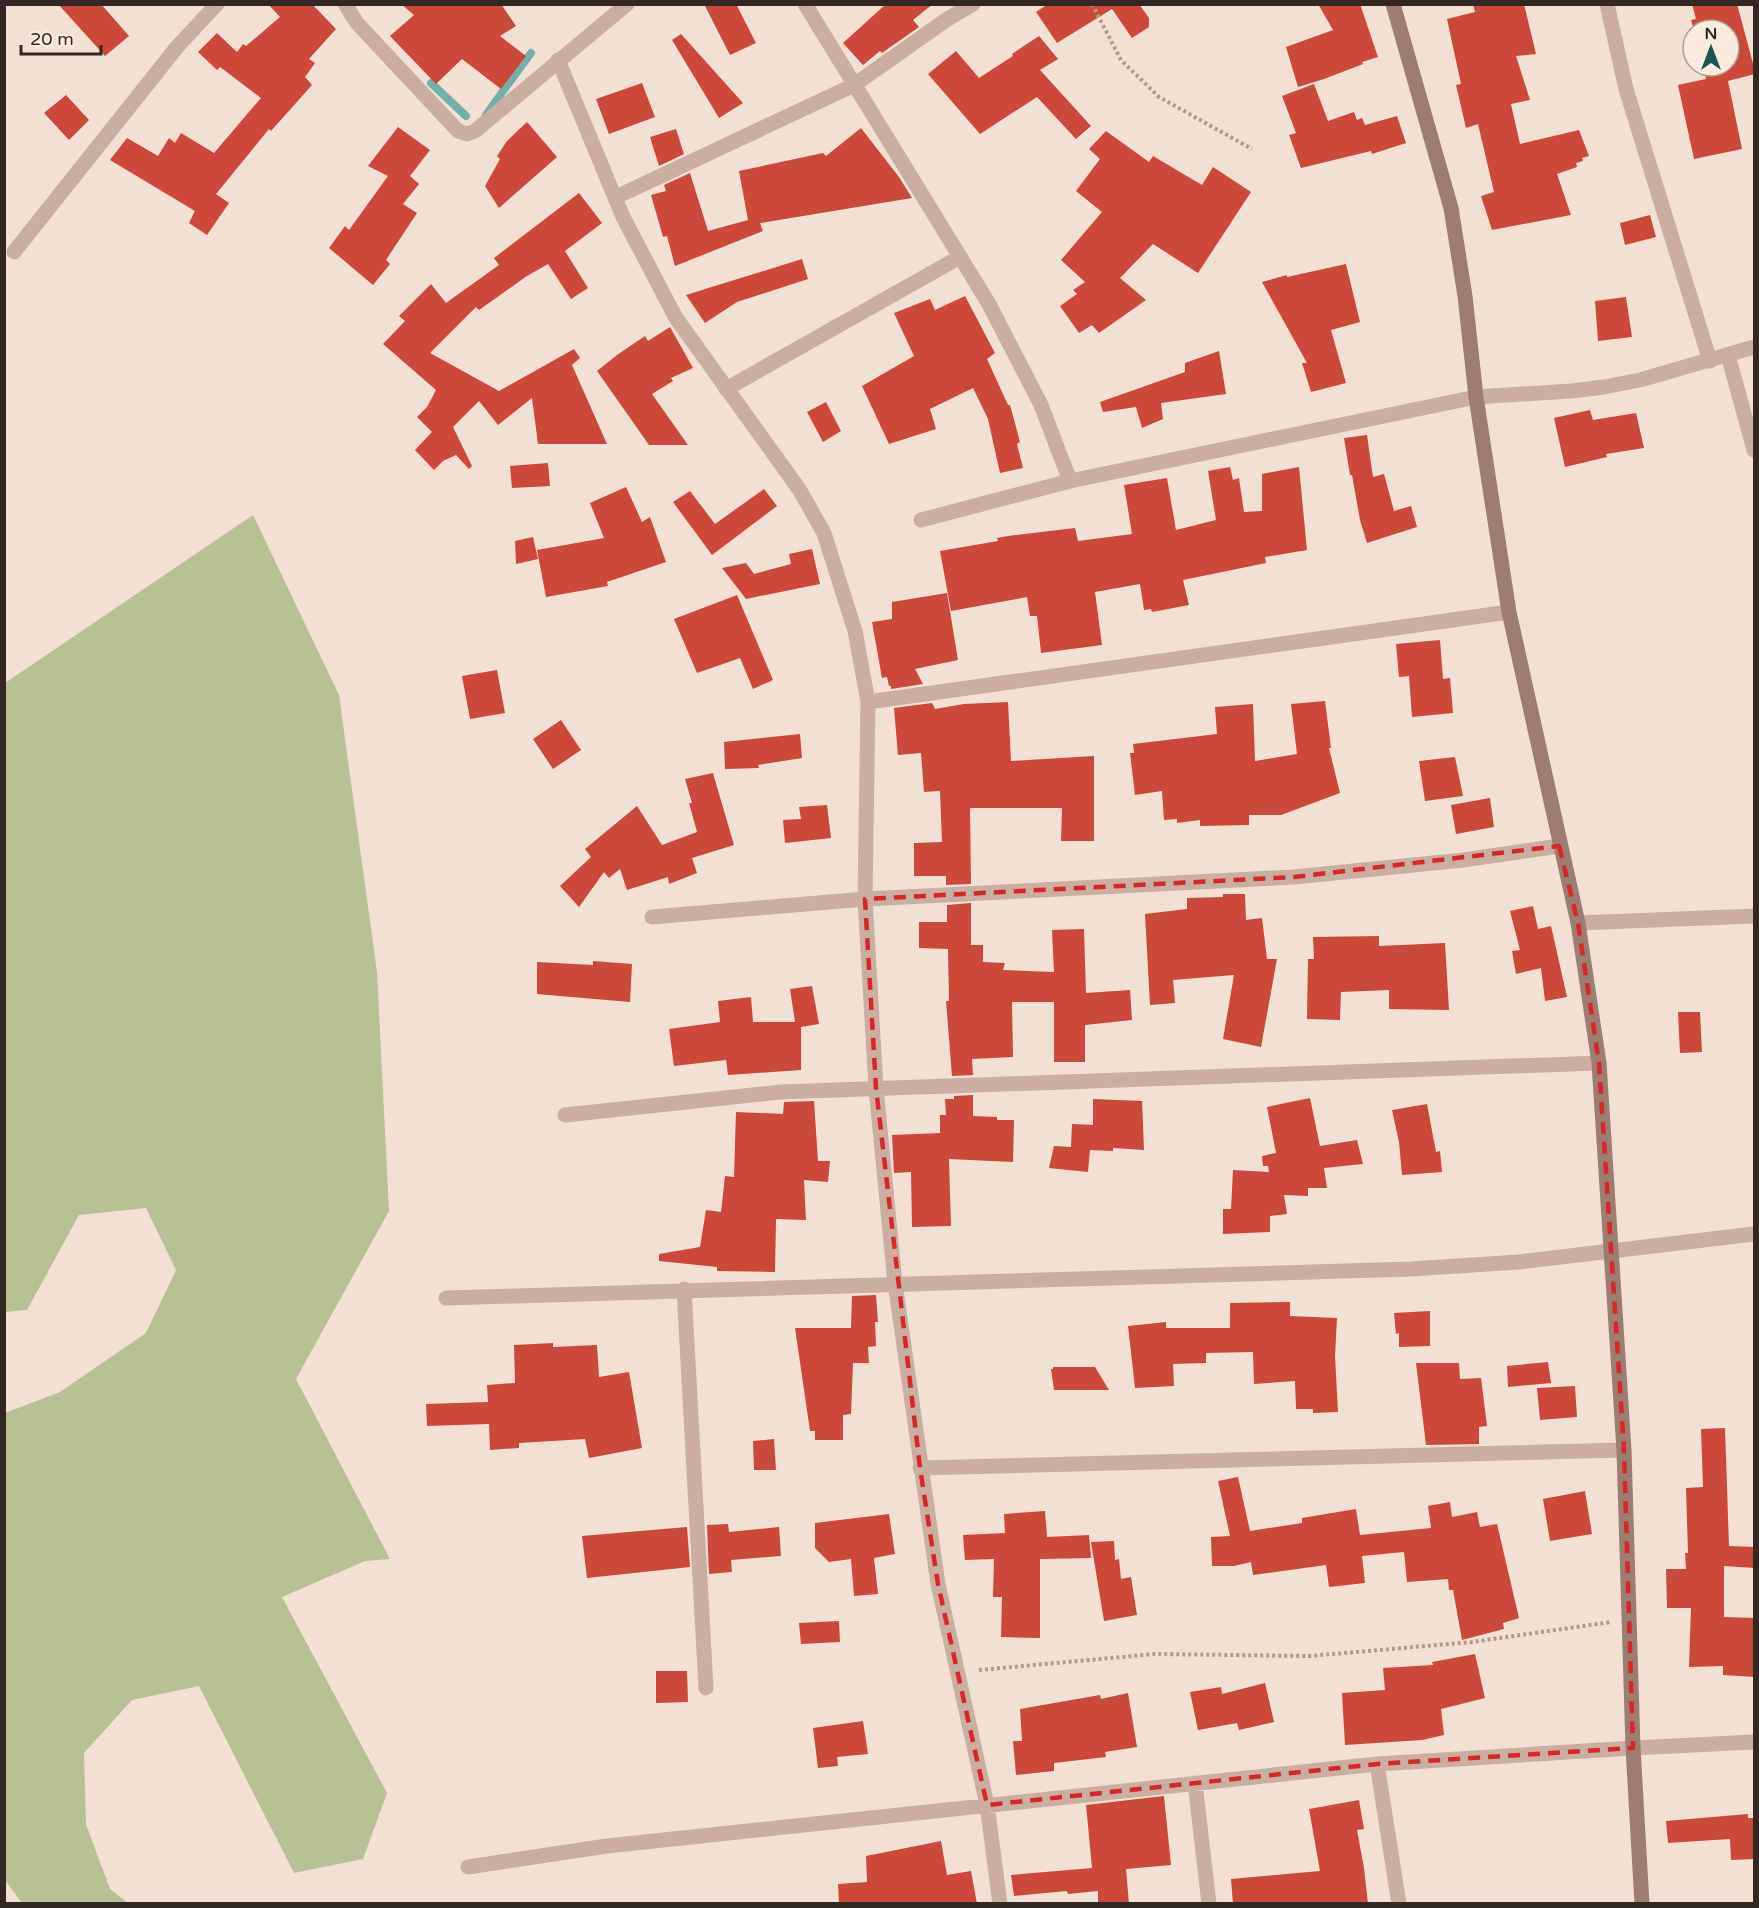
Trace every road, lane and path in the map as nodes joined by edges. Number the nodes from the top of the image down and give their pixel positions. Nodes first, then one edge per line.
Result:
1 (217, 4) edge
2 (345, 4) edge
3 (627, 4) edge
4 (805, 4) edge
5 (973, 4) edge
6 (1092, 4) edge
7 (1393, 4) edge
8 (1607, 4) edge
9 (558, 60) junction
10 (854, 85) junction
11 (1252, 149) dead end
12 (616, 197) junction
13 (14, 252) dead end
14 (960, 256) junction
15 (1755, 347) edge
16 (1728, 355) junction
17 (1710, 361) junction
18 (726, 389) junction
19 (1476, 397) junction
20 (1755, 450) edge
21 (1070, 481) junction
22 (921, 520) dead end
23 (1509, 612) junction
24 (868, 702) junction
25 (1560, 846) junction
26 (865, 899) junction
27 (1755, 916) edge
28 (652, 917) dead end
29 (1578, 923) junction
30 (1599, 1063) junction
31 (876, 1088) junction
32 (565, 1115) dead end
33 (1755, 1234) edge
34 (1612, 1250) junction
35 (895, 1283) junction
36 (684, 1289) junction
37 (446, 1298) dead end
38 (1624, 1450) junction
39 (920, 1468) junction
40 (1629, 1620) junction
41 (957, 1672) junction
42 (706, 1688) dead end
43 (1755, 1742) edge
44 (1633, 1748) junction
45 (1377, 1764) junction
46 (1195, 1784) junction
47 (987, 1805) junction
48 (468, 1868) dead end
49 (1000, 1904) edge
50 (1209, 1904) edge
51 (1399, 1904) edge
52 (1642, 1904) edge

1 - 13 street
2 - 9 street
3 - 9 street
4 - 10 street
5 - 10 street
6 - 11 path
7 - 19 main road
8 - 17 street
9 - 12 street
10 - 12 street
10 - 14 street
12 - 18 street
14 - 18 street
14 - 21 street
15 - 16 street
16 - 17 street
16 - 20 street
17 - 19 street
18 - 24 street
19 - 21 street
19 - 23 main road
21 - 22 street
23 - 24 street
23 - 25 main road
24 - 26 street
25 - 26 street
25 - 29 main road
26 - 28 street
26 - 31 street
27 - 29 street
29 - 30 main road
30 - 31 street
30 - 34 main road
31 - 32 street
31 - 35 street
33 - 34 street
34 - 35 street
34 - 38 main road
35 - 36 street
35 - 39 street
36 - 37 street
36 - 42 street
38 - 39 street
38 - 40 main road
39 - 41 street
40 - 41 path
40 - 44 main road
41 - 47 street
43 - 44 street
44 - 45 street
44 - 52 main road
45 - 46 street
45 - 51 street
46 - 47 street
46 - 50 street
47 - 48 street
47 - 49 street

